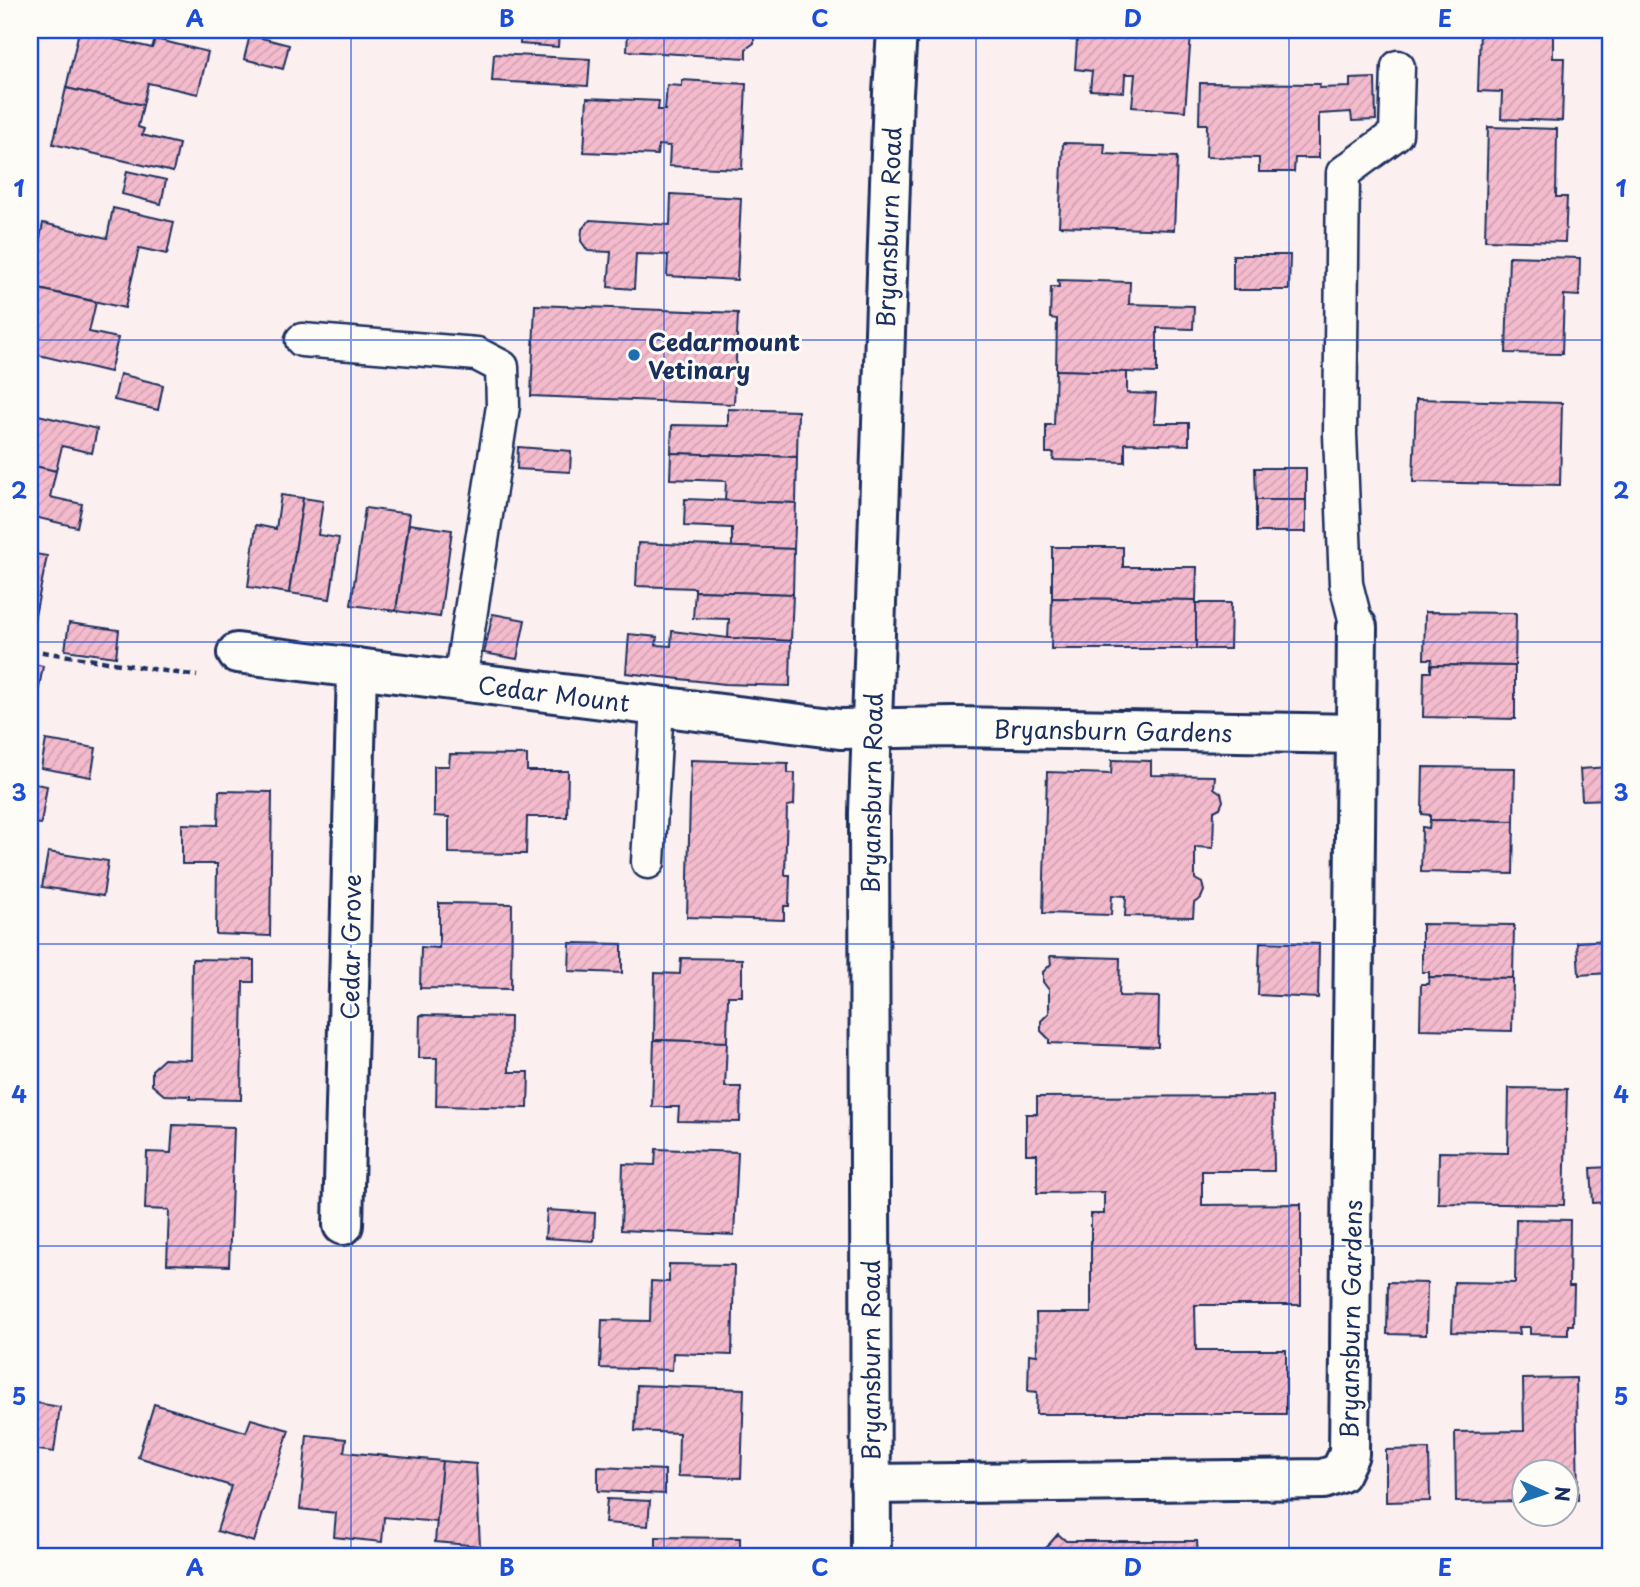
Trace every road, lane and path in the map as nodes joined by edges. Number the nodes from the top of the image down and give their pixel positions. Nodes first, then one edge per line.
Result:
1 (897, 30) edge
2 (1398, 67) dead end
3 (302, 340) dead end
4 (1357, 627) joint
5 (30, 650) edge
6 (237, 653) joint
7 (357, 668) junction
8 (460, 681) junction
9 (657, 706) junction
10 (871, 729) junction
11 (1356, 734) junction
12 (648, 862) dead end
13 (343, 1225) dead end
14 (870, 1483) junction
15 (870, 1557) edge

1 - 10 street, Bryansburn Road
2 - 4 lane
3 - 8 lane
4 - 11 street, Bryansburn Gardens
5 - 6 path
6 - 7 street, Cedar Mount
7 - 8 street, Cedar Mount
7 - 13 street, Cedar Grove
8 - 9 street, Cedar Mount
9 - 10 street, Cedar Mount
9 - 12 lane
10 - 11 street, Bryansburn Gardens
10 - 14 street, Bryansburn Road
11 - 14 street, Bryansburn Gardens
14 - 15 street, Bryansburn Road

